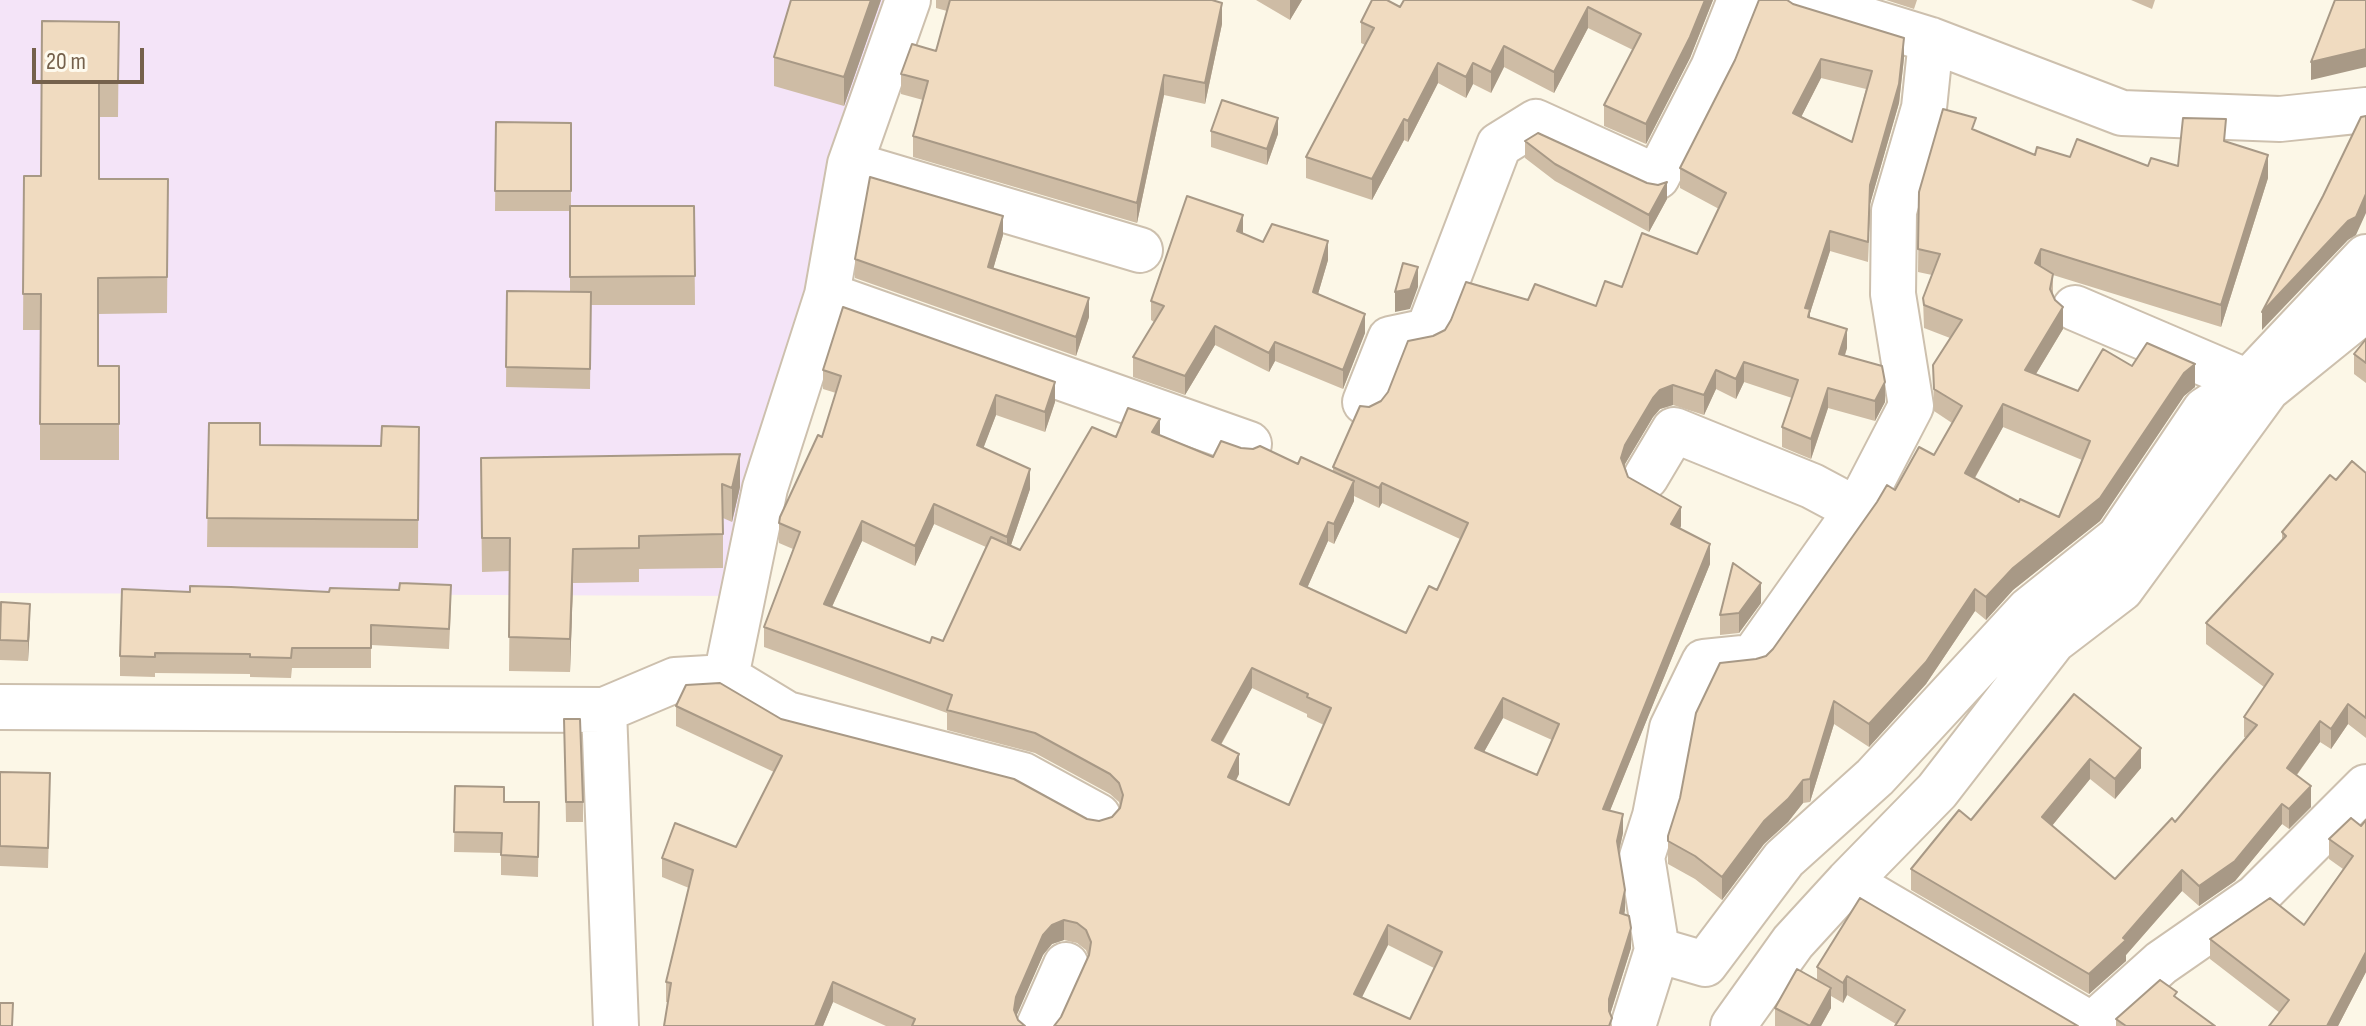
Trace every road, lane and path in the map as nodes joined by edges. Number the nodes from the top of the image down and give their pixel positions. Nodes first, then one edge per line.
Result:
1 (908, 0) edge
2 (1740, 0) edge
3 (1801, 0) edge
4 (1931, 40) junction
5 (2366, 110) edge
6 (850, 164) junction
7 (1140, 250) dead end
8 (2366, 257) edge
9 (827, 295) junction
10 (2075, 308) dead end
11 (2366, 309) edge
12 (2248, 382) junction
13 (1365, 402) dead end
14 (1249, 444) dead end
15 (1646, 477) dead end
16 (1857, 510) junction
17 (726, 677) junction
18 (0, 707) edge
19 (604, 710) junction
20 (2366, 787) edge
21 (1098, 816) dead end
22 (1848, 882) junction
23 (1657, 950) junction
24 (1066, 965) dead end
25 (616, 1026) edge
26 (1039, 1026) edge
27 (1633, 1026) edge
28 (1733, 1026) edge

1 - 6 street
2 - 13 street
3 - 4 street
4 - 5 street
4 - 16 street
6 - 7 street
6 - 9 street
8 - 12 street
9 - 14 street
9 - 17 street
10 - 12 street
11 - 22 street
12 - 23 street
15 - 16 street
16 - 23 street
17 - 19 street
17 - 21 street
18 - 19 street
19 - 25 street
20 - 22 street
22 - 28 street
23 - 27 street
24 - 26 street

